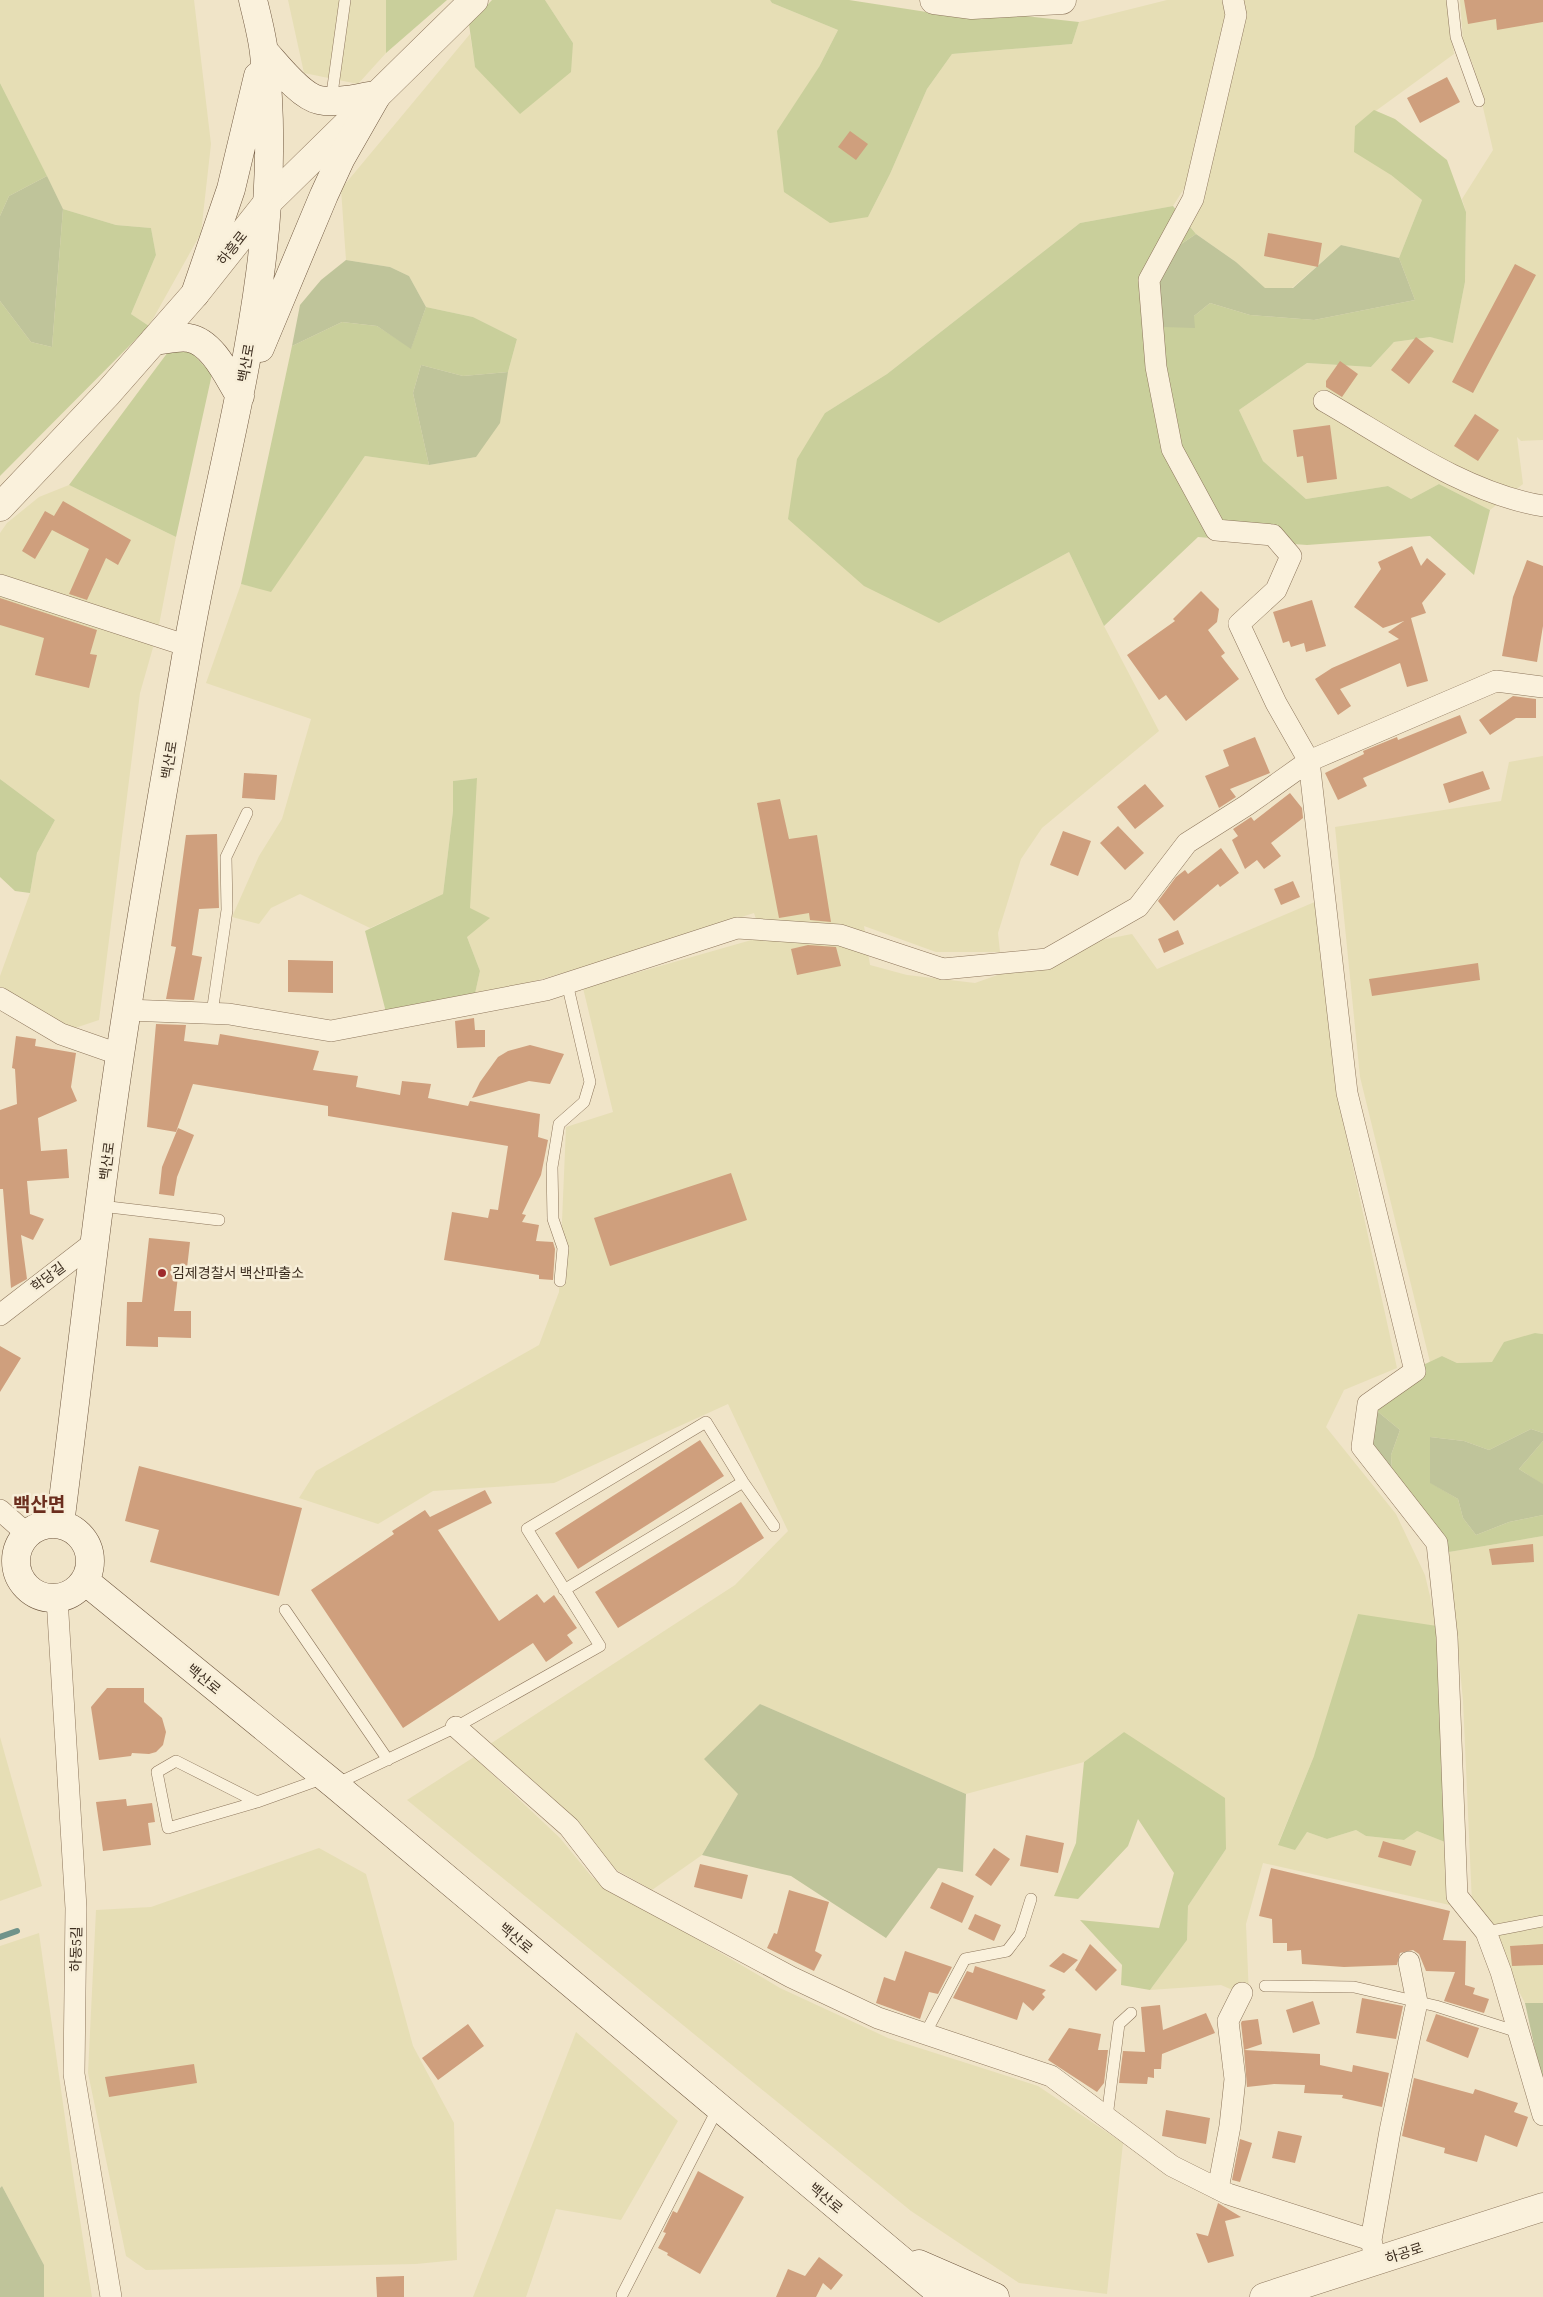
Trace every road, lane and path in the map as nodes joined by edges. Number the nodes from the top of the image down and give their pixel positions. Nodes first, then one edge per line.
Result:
1 (253, 0) edge
2 (345, 0) edge
3 (474, 0) edge
4 (934, 0) edge
5 (1062, 0) edge
6 (1233, 0) edge
7 (1452, 0) edge
8 (264, 50) junction
9 (377, 95) junction
10 (331, 101) junction
11 (1479, 101) dead end
12 (268, 202) junction
13 (195, 294) junction
14 (154, 341) junction
15 (240, 396) junction
16 (1324, 401) dead end
17 (1543, 506) edge
18 (0, 507) edge
19 (0, 586) edge
20 (188, 646) junction
21 (1543, 687) edge
22 (1309, 761) junction
23 (247, 813) dead end
24 (568, 983) junction
25 (0, 998) edge
26 (127, 1010) junction
27 (212, 1014) junction
28 (120, 1055) junction
29 (101, 1206) junction
30 (219, 1220) dead end
31 (97, 1240) junction
32 (560, 1281) dead end
33 (0, 1315) edge
34 (743, 1482) junction
35 (0, 1510) edge
36 (60, 1524) junction
37 (774, 1526) dead end
38 (26, 1533) junction
39 (85, 1580) junction
40 (564, 1590) junction
41 (56, 1598) junction
42 (285, 1610) dead end
43 (456, 1727) junction
44 (388, 1760) junction
45 (330, 1781) junction
46 (257, 1802) junction
47 (1031, 1899) dead end
48 (1543, 1921) edge
49 (1486, 1932) junction
50 (1410, 1962) dead end
51 (1265, 1986) dead end
52 (1242, 1993) dead end
53 (1417, 2002) junction
54 (1131, 2013) dead end
55 (1518, 2032) junction
56 (925, 2034) junction
57 (718, 2108) junction
58 (1543, 2115) edge
59 (1107, 2117) junction
60 (1218, 2189) junction
61 (1543, 2208) edge
62 (888, 2251) junction
63 (1374, 2251) junction
64 (622, 2295) dead end
65 (111, 2297) edge
66 (945, 2297) edge
67 (995, 2297) edge
68 (1264, 2297) edge

1 - 8 main road, 백산로
2 - 10 lane
3 - 9 main road, 하흥로
4 - 5 main road
6 - 22 street
7 - 11 lane
8 - 10 main road
8 - 12 main road, 백산로
8 - 13 main road
9 - 10 main road
9 - 12 main road, 하흥로
9 - 15 main road
12 - 13 main road, 하흥로
12 - 15 main road, 백산로
13 - 14 main road, 하흥로
14 - 15 main road
14 - 18 main road, 하흥로
15 - 20 main road, 백산로
16 - 17 street
19 - 20 street
20 - 26 main road, 백산로
21 - 22 street
22 - 24 street
22 - 49 street
23 - 27 lane
24 - 27 street
24 - 32 lane
25 - 28 street
26 - 27 street
26 - 28 main road, 백산로
28 - 29 main road, 백산로
29 - 30 lane
29 - 31 main road, 백산로
31 - 33 street, 학당길
31 - 36 main road, 백산로
34 - 37 lane
34 - 40 lane
34 - 40 lane
35 - 38 street
36 - 38 main road
36 - 39 main road
38 - 41 main road
39 - 41 main road
39 - 45 main road, 백산로
40 - 43 lane
41 - 65 street, 하동5길
42 - 44 lane
43 - 44 lane
43 - 56 street
44 - 45 lane
45 - 46 lane
45 - 57 main road, 백산로
46 - 46 lane
47 - 56 lane
48 - 49 lane
49 - 55 street
50 - 53 street
51 - 53 lane
52 - 60 street
53 - 55 lane
53 - 63 street
54 - 59 lane
55 - 58 street
56 - 59 street
57 - 62 main road, 백산로
57 - 64 lane
59 - 60 street
60 - 63 street
61 - 63 main road, 하공로
62 - 66 main road, 백산로
62 - 67 main road
63 - 68 main road, 하공로

